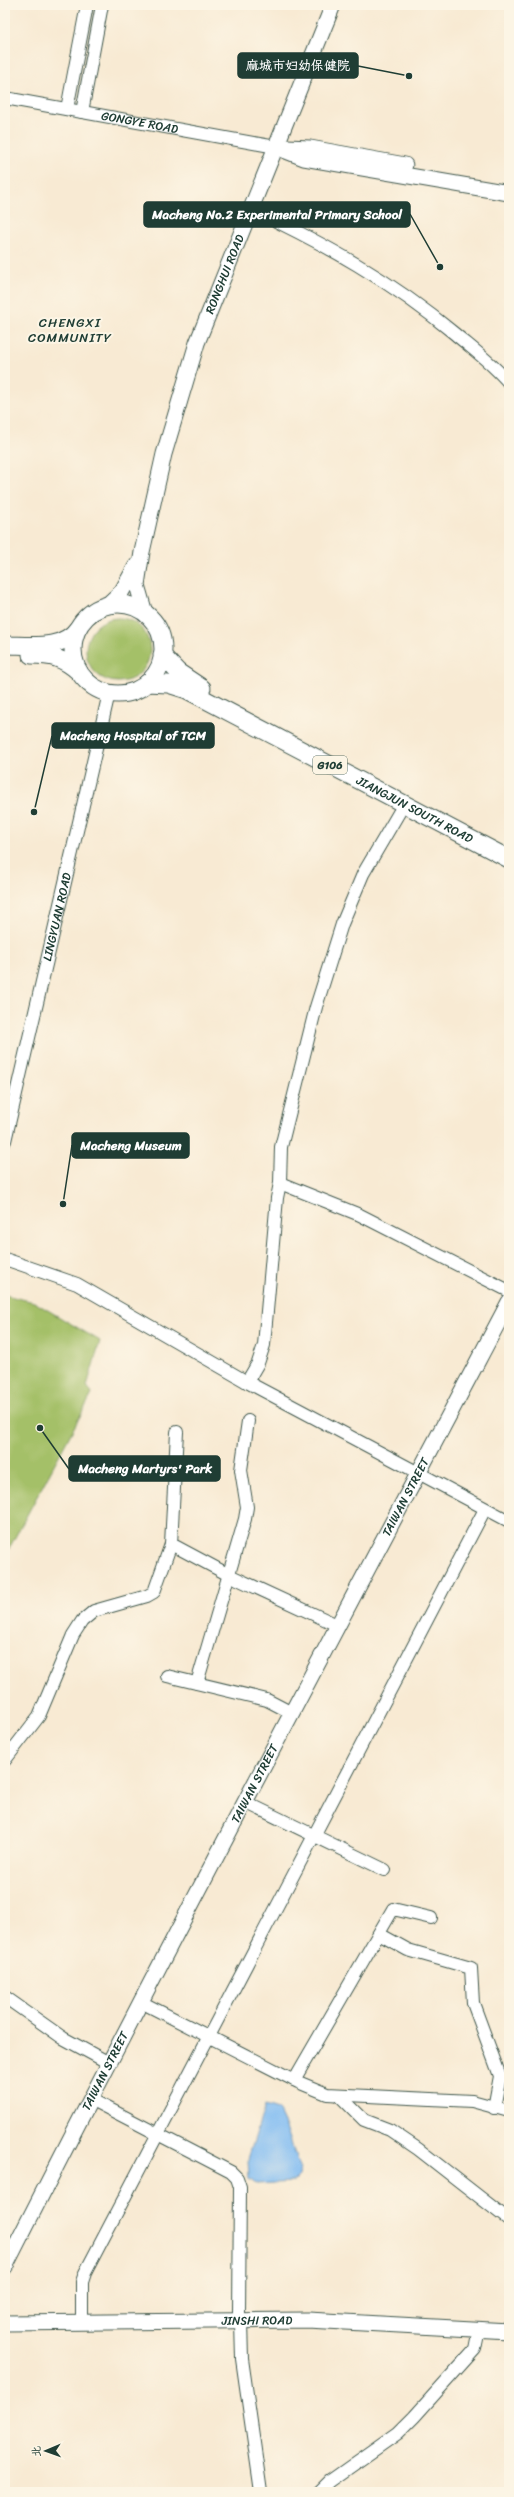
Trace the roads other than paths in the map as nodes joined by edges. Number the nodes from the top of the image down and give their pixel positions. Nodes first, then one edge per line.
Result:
1 (87, 5) edge
2 (102, 5) edge
3 (333, 5) edge
4 (5, 98) edge
5 (68, 109) junction
6 (82, 112) junction
7 (276, 147) junction
8 (509, 183) edge
9 (509, 193) edge
10 (251, 209) junction
11 (509, 383) edge
12 (142, 552) junction
13 (107, 605) junction
14 (145, 614) junction
15 (78, 628) junction
16 (5, 645) edge
17 (5, 655) edge
18 (162, 655) junction
19 (79, 672) junction
20 (147, 683) junction
21 (109, 693) junction
22 (404, 804) junction
23 (509, 848) edge
24 (509, 859) edge
25 (5, 1141) edge
26 (280, 1183) junction
27 (5, 1259) edge
28 (509, 1291) edge
29 (509, 1302) edge
30 (247, 1382) junction
31 (248, 1421) dead end
32 (177, 1432) dead end
33 (418, 1474) junction
34 (485, 1509) junction
35 (509, 1521) edge
36 (171, 1544) junction
37 (229, 1575) junction
38 (338, 1625) junction
39 (167, 1676) dead end
40 (197, 1683) junction
41 (292, 1713) junction
42 (5, 1760) edge
43 (245, 1802) junction
44 (315, 1836) junction
45 (385, 1870) dead end
46 (431, 1918) dead end
47 (379, 1934) junction
48 (5, 1996) edge
49 (141, 2002) junction
50 (210, 2037) junction
51 (109, 2063) junction
52 (294, 2080) junction
53 (340, 2096) junction
54 (90, 2098) junction
55 (494, 2108) junction
56 (509, 2112) edge
57 (159, 2134) junction
58 (509, 2220) edge
59 (5, 2267) edge
60 (5, 2315) edge
61 (82, 2315) junction
62 (240, 2318) junction
63 (5, 2323) edge
64 (509, 2323) edge
65 (479, 2329) junction
66 (509, 2331) edge
67 (261, 2492) edge
68 (318, 2492) edge

1 - 5 street
2 - 6 street
3 - 7 main road, RONGHUI ROAD
4 - 5 street, GONGYE ROAD
5 - 6 street, GONGYE ROAD
6 - 7 street, GONGYE ROAD
7 - 8 main road, GONGYE ROAD
7 - 9 main road, GONGYE ROAD
7 - 10 main road, RONGHUI ROAD
10 - 11 street
10 - 12 main road, RONGHUI ROAD
12 - 13 main road
12 - 14 main road
13 - 14 highway
13 - 15 highway
14 - 18 highway
15 - 16 highway
15 - 19 highway
17 - 19 highway
18 - 20 highway
18 - 23 highway, JIANGJUN SOUTH ROAD / G106
19 - 21 highway
20 - 21 highway, G106
20 - 22 highway, JIANGJUN SOUTH ROAD / G106
21 - 25 street, LINGYUAN ROAD
22 - 24 highway, JIANGJUN SOUTH ROAD / G106
22 - 26 street
26 - 28 street
26 - 30 street
27 - 30 street
29 - 33 main road, TAIWAN STREET
30 - 33 street
31 - 37 street
32 - 36 street
33 - 34 street
33 - 38 main road, TAIWAN STREET
34 - 35 street
34 - 44 street
36 - 37 street
36 - 42 street
37 - 38 street
37 - 40 street
38 - 41 main road, TAIWAN STREET
39 - 40 street
40 - 41 street
41 - 43 main road, TAIWAN STREET
43 - 44 street
43 - 49 main road, TAIWAN STREET
44 - 45 street
44 - 50 street
46 - 47 street
47 - 52 street
47 - 55 street
48 - 51 street
49 - 50 street
49 - 51 main road, TAIWAN STREET
50 - 52 street
50 - 57 street
51 - 54 main road, TAIWAN STREET
52 - 53 street
53 - 55 street
53 - 58 street
54 - 57 street
54 - 59 main road, TAIWAN STREET
55 - 56 street
57 - 61 street
57 - 62 street
60 - 61 main road, JINSHI ROAD
61 - 62 main road, JINSHI ROAD
62 - 63 main road, JINSHI ROAD
62 - 64 main road, JINSHI ROAD
62 - 65 main road, JINSHI ROAD
62 - 67 street
65 - 66 main road, JINSHI ROAD
65 - 68 street

